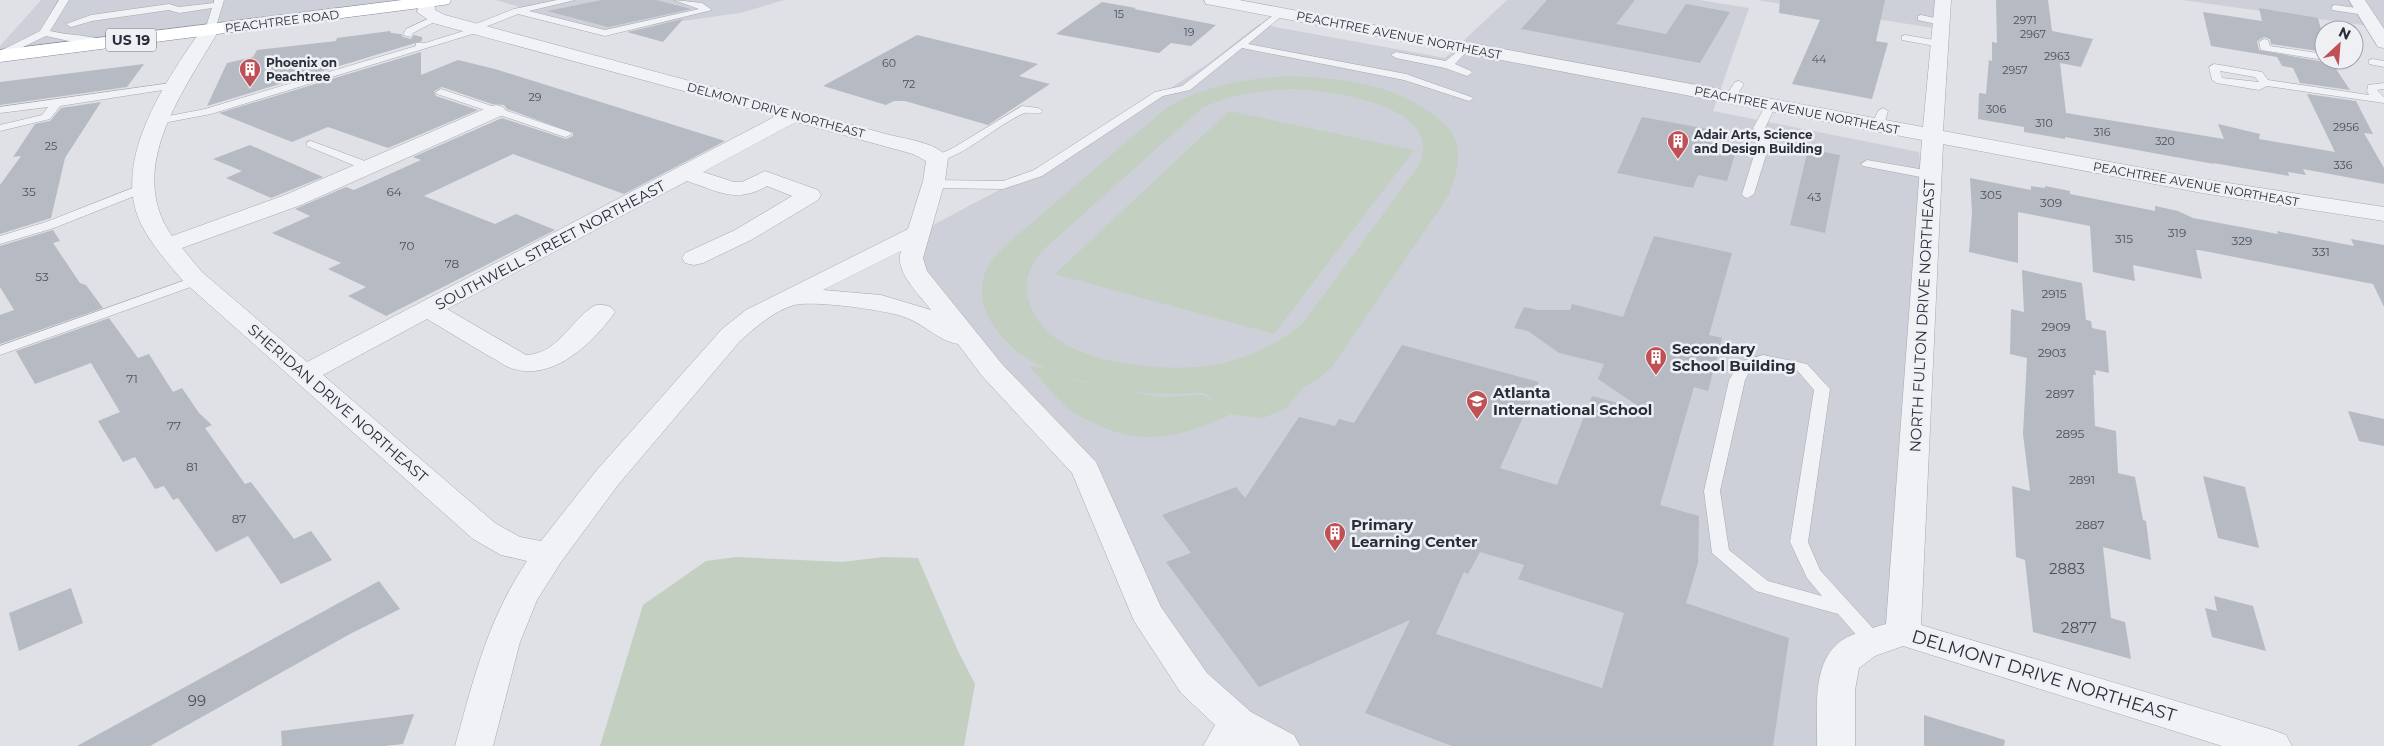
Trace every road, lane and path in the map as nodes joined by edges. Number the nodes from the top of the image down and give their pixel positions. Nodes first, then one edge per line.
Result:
1 (64, 0) edge
2 (570, 0) edge
3 (679, 0) edge
4 (1212, 0) edge
5 (218, 2) edge
6 (434, 5) edge
7 (2361, 6) edge
8 (2334, 8) dead end
9 (518, 10) junction
10 (1280, 13) junction
11 (1936, 21) edge
12 (82, 23) dead end
13 (71, 24) junction
14 (474, 29) junction
15 (46, 30) junction
16 (210, 30) junction
17 (408, 34) dead end
18 (1905, 38) dead end
19 (113, 42) junction
20 (2384, 43) edge
21 (1240, 45) junction
22 (1465, 48) junction
23 (2266, 49) dead end
24 (1396, 55) dead end
25 (0, 56) edge
26 (2314, 56) edge
27 (2373, 62) dead end
28 (2384, 64) edge
29 (1448, 65) junction
30 (1467, 73) dead end
31 (2265, 82) dead end
32 (178, 85) junction
33 (2384, 86) edge
34 (441, 92) dead end
35 (1469, 98) dead end
36 (2381, 100) edge
37 (57, 103) junction
38 (1771, 105) junction
39 (0, 110) edge
40 (496, 111) junction
41 (1038, 111) dead end
42 (794, 115) junction
43 (158, 121) junction
44 (0, 128) edge
45 (566, 134) dead end
46 (1933, 135) junction
47 (311, 144) dead end
48 (937, 158) junction
49 (1867, 164) dead end
50 (369, 167) junction
51 (686, 173) junction
52 (1931, 176) junction
53 (933, 184) junction
54 (144, 188) junction
55 (1748, 194) dead end
56 (2384, 214) edge
57 (918, 233) junction
58 (0, 240) edge
59 (168, 246) junction
60 (694, 258) dead end
61 (197, 280) junction
62 (790, 297) junction
63 (428, 309) junction
64 (602, 312) dead end
65 (970, 342) junction
66 (0, 351) edge
67 (305, 374) junction
68 (549, 554) junction
69 (1845, 609) junction
70 (1888, 637) junction
71 (1230, 735) edge
72 (474, 746) edge
73 (1281, 746) edge
74 (1836, 746) edge
75 (2273, 746) edge

1 - 15 lane
2 - 9 lane
3 - 9 lane
4 - 10 street, PEACHTREE AVENUE NORTHEAST
5 - 13 lane
5 - 16 lane
6 - 14 street, DELMONT DRIVE NORTHEAST
6 - 16 highway, PEACHTREE ROAD / US 19
6 - 17 lane
7 - 8 lane
7 - 20 street
9 - 14 lane
10 - 21 lane
10 - 22 street, PEACHTREE AVENUE NORTHEAST
11 - 18 lane
11 - 46 street, NORTH FULTON DRIVE NORTHEAST
12 - 13 lane
13 - 15 lane
14 - 42 street, DELMONT DRIVE NORTHEAST
14 - 43 lane
15 - 19 lane
15 - 25 lane
16 - 19 highway, US 19
16 - 32 street, SHERIDAN DRIVE NORTHEAST
19 - 25 highway, US 19
21 - 35 lane
21 - 53 lane
22 - 29 lane
22 - 38 street, PEACHTREE AVENUE NORTHEAST
23 - 26 lane
24 - 29 lane
27 - 28 lane
29 - 30 lane
31 - 36 lane
32 - 37 lane
32 - 43 street, SHERIDAN DRIVE NORTHEAST
33 - 36 lane
34 - 40 lane
37 - 39 lane
37 - 44 lane
38 - 46 street, PEACHTREE AVENUE NORTHEAST
38 - 55 lane
40 - 45 lane
40 - 50 street
41 - 48 lane
42 - 48 street, DELMONT DRIVE NORTHEAST
42 - 51 street, SOUTHWELL STREET NORTHEAST
43 - 54 street, SHERIDAN DRIVE NORTHEAST
46 - 52 street, NORTH FULTON DRIVE NORTHEAST
46 - 56 street, PEACHTREE AVENUE NORTHEAST
47 - 50 lane
48 - 53 street
49 - 52 lane
50 - 59 street
51 - 60 street
51 - 63 street, SOUTHWELL STREET NORTHEAST
52 - 70 street, NORTH FULTON DRIVE NORTHEAST
53 - 57 street
54 - 58 lane
54 - 59 street, SHERIDAN DRIVE NORTHEAST
57 - 62 street
57 - 65 street
59 - 61 street, SHERIDAN DRIVE NORTHEAST
61 - 66 lane
61 - 67 street, SHERIDAN DRIVE NORTHEAST
62 - 65 street
62 - 68 street
63 - 64 street
63 - 67 street, SOUTHWELL STREET NORTHEAST
65 - 71 street
67 - 68 street, SHERIDAN DRIVE NORTHEAST
68 - 72 street
69 - 69 lane
69 - 70 lane
70 - 74 street
70 - 75 street, DELMONT DRIVE NORTHEAST
71 - 73 street

